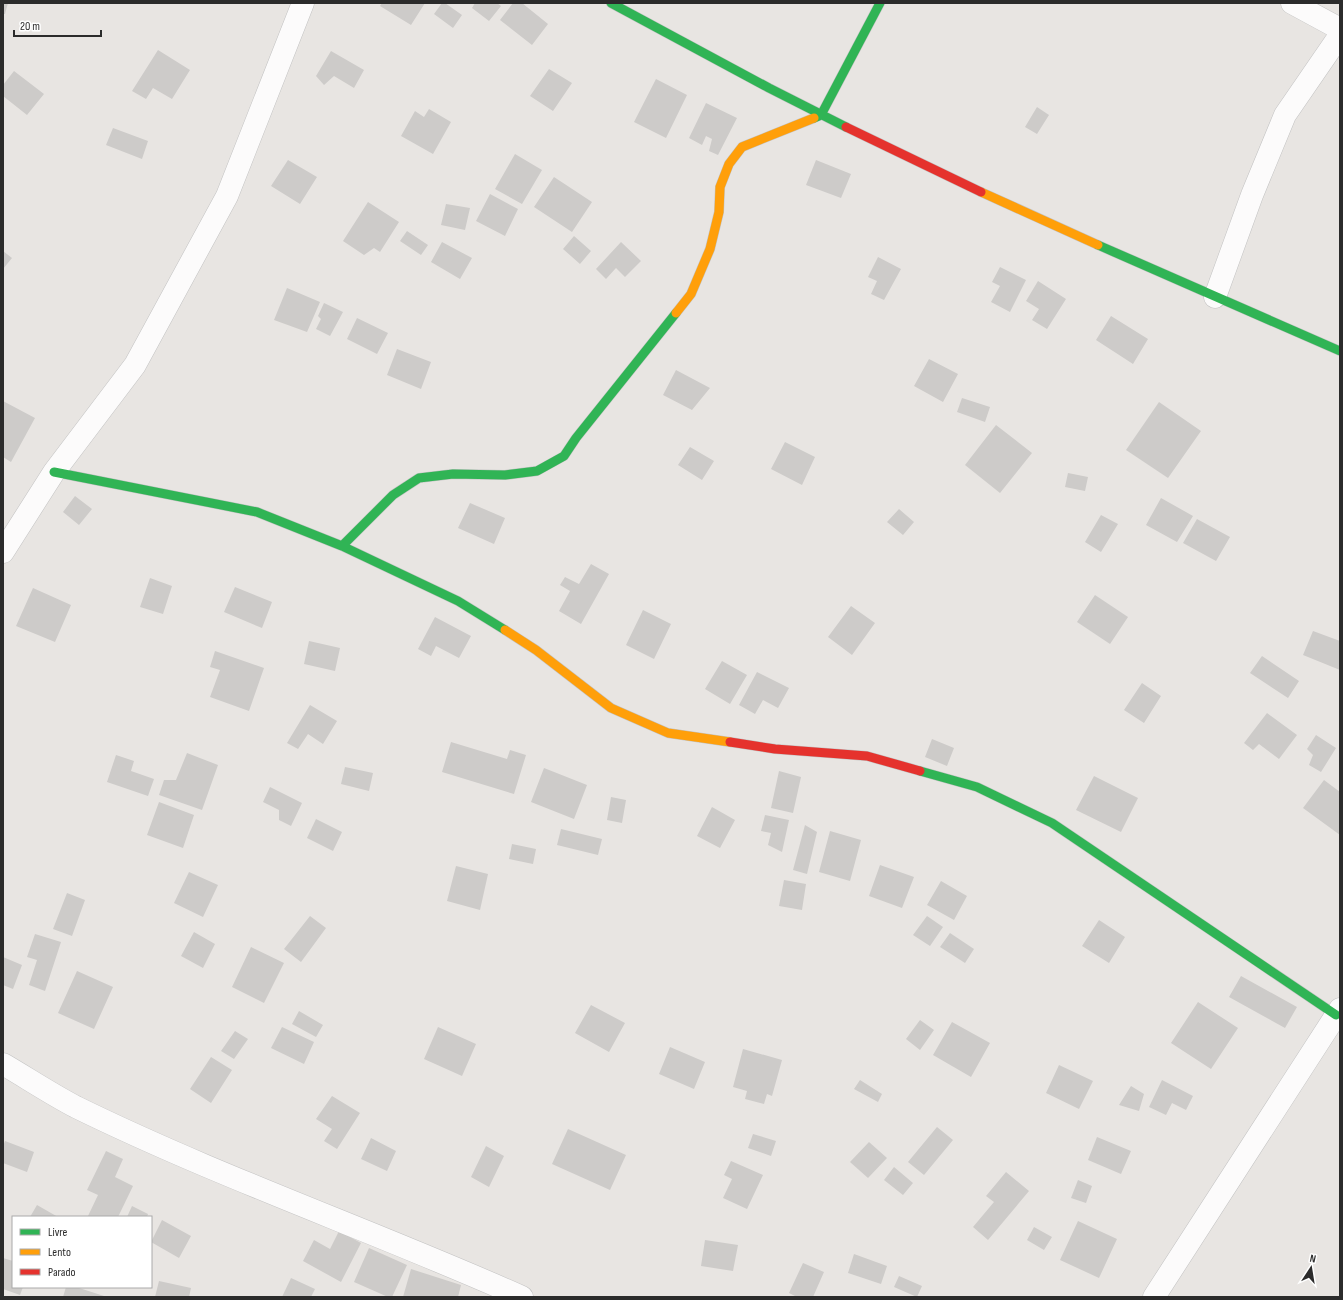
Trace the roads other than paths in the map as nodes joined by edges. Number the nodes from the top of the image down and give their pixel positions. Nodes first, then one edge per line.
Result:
1 (303, 3) edge
2 (611, 3) edge
3 (880, 3) edge
4 (1292, 3) edge
5 (1340, 29) edge
6 (1340, 35) edge
7 (822, 115) junction
8 (1215, 298) junction
9 (1340, 351) edge
10 (54, 472) junction
11 (342, 546) junction
12 (3, 552) edge
13 (1338, 1012) edge
14 (3, 1064) edge
15 (522, 1297) edge
16 (1154, 1297) edge

1 - 10 street
2 - 7 street
3 - 7 street
4 - 5 street
6 - 8 street
7 - 8 street
7 - 11 street
8 - 9 street
10 - 11 street
10 - 12 street
11 - 13 street
13 - 16 street
14 - 15 street

